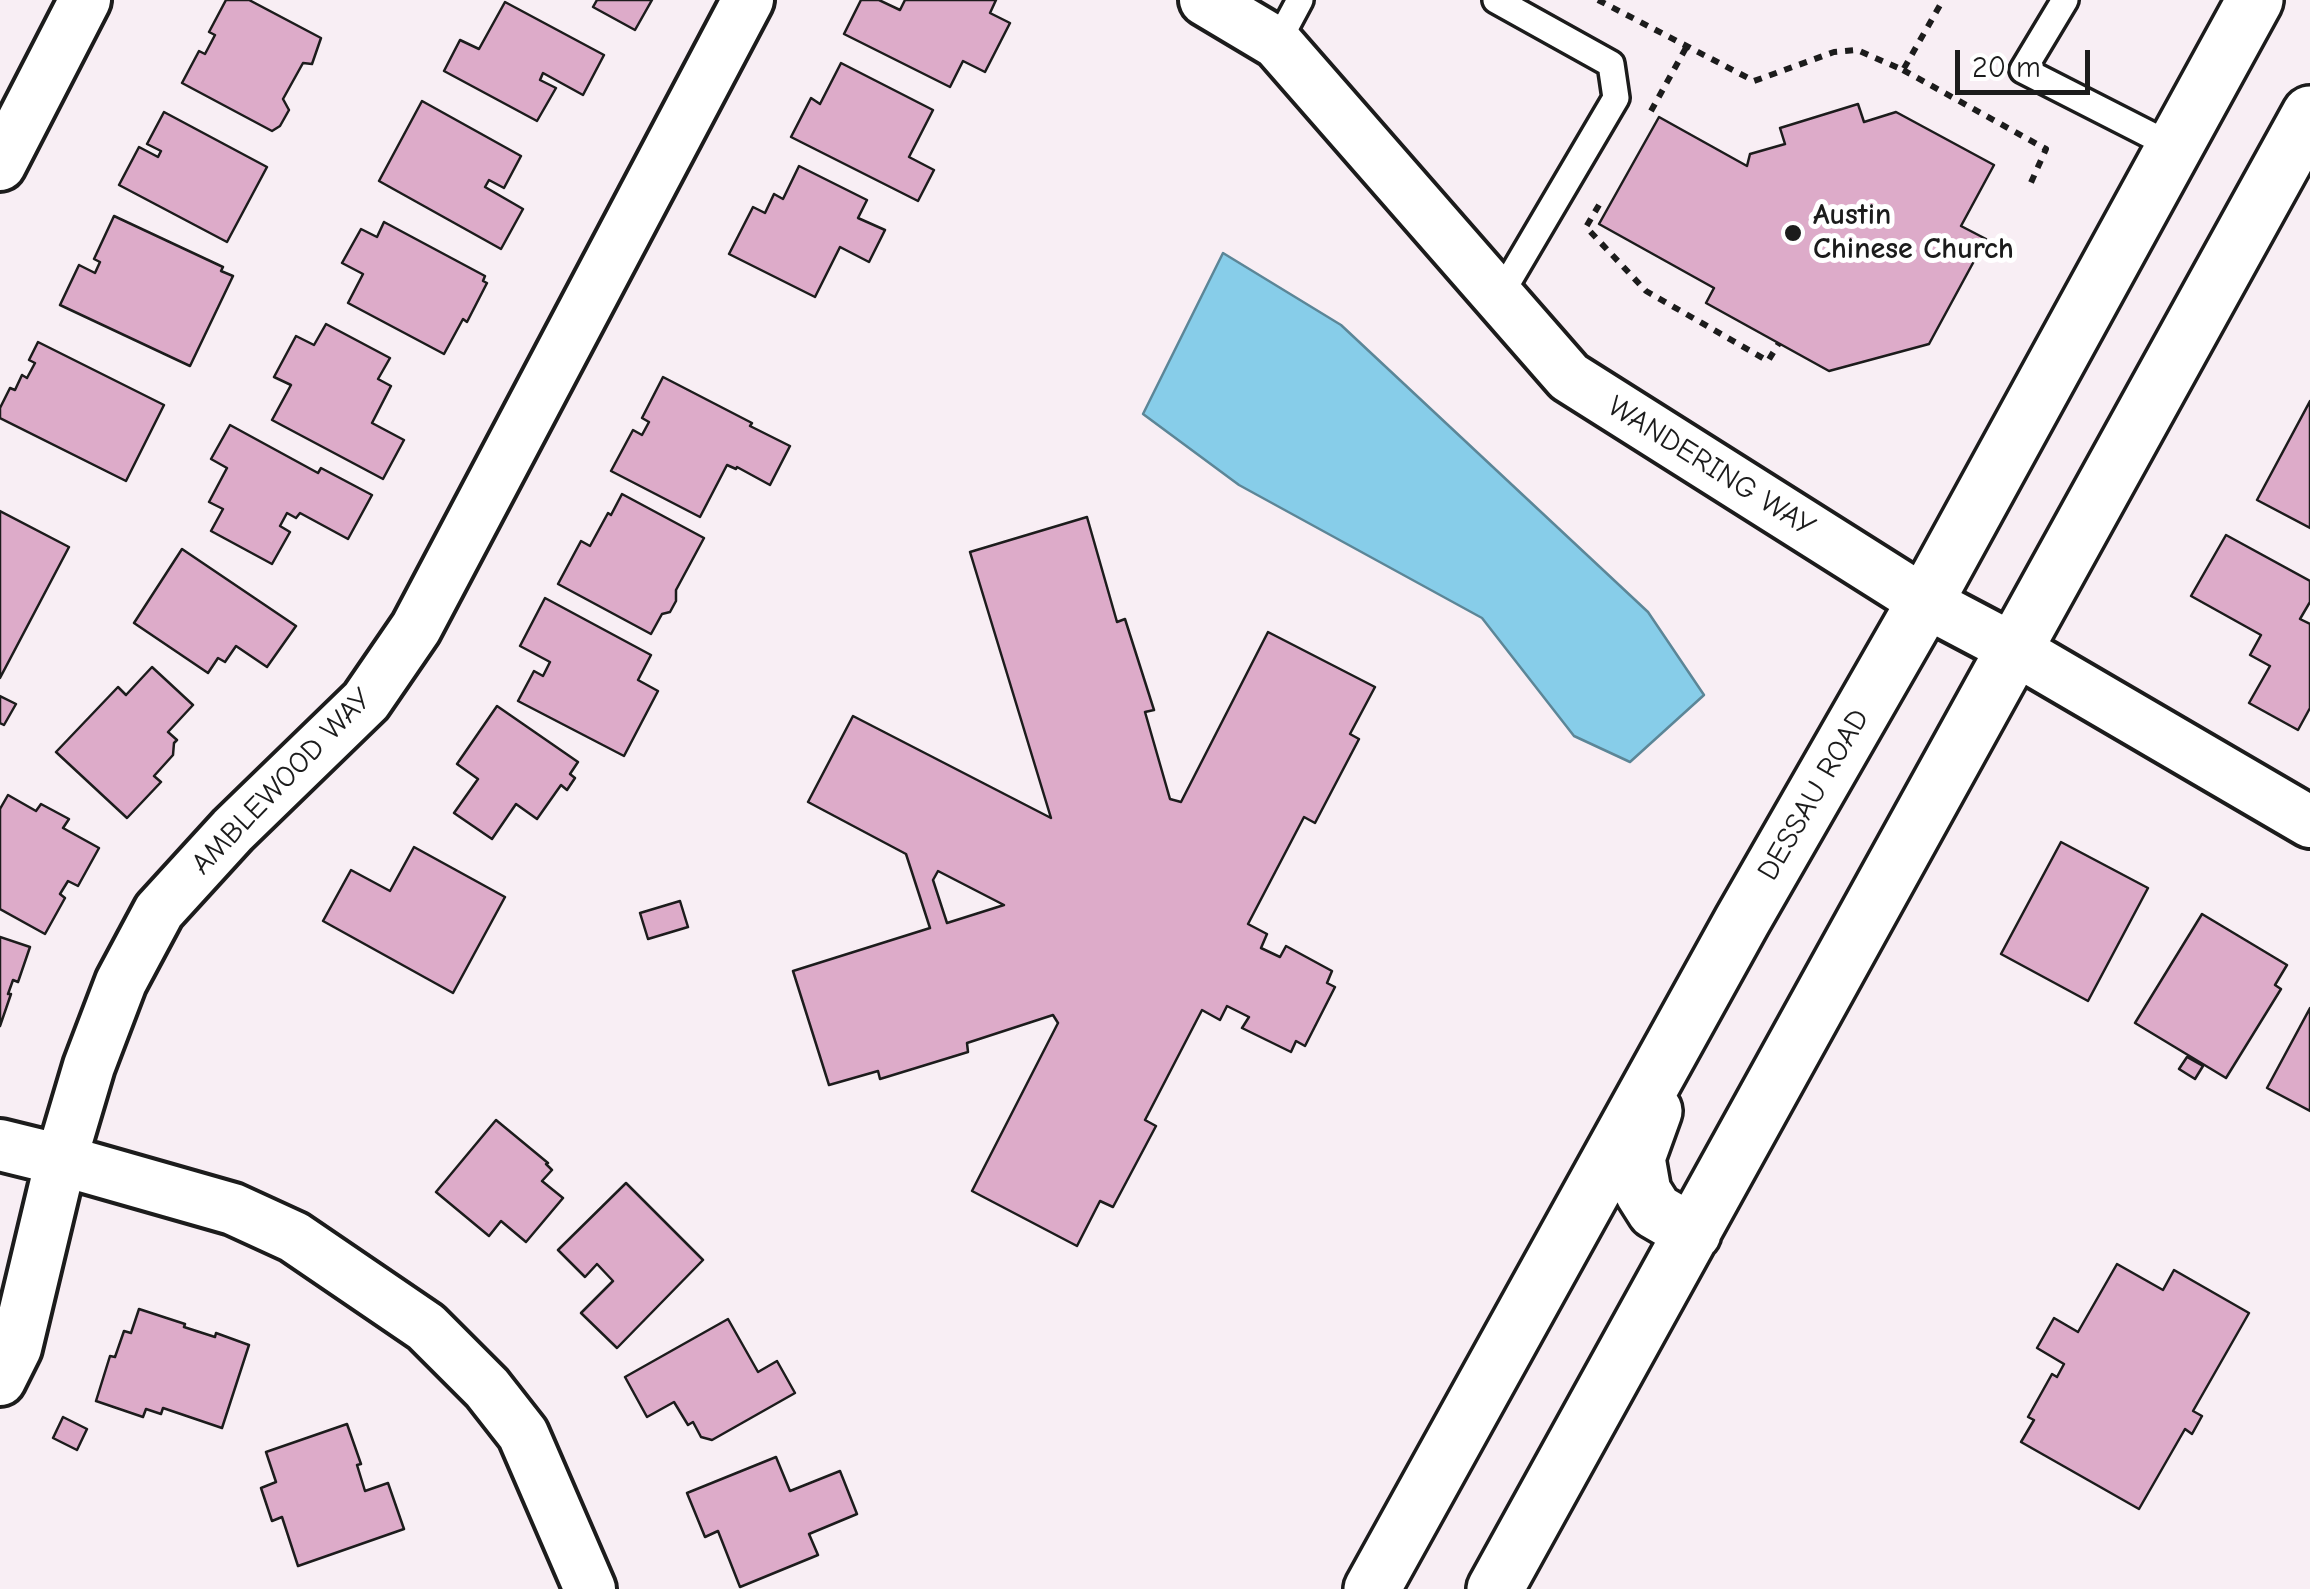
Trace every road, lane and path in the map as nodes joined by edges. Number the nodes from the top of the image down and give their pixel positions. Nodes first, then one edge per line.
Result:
1 (85, 0) edge
2 (748, 0) edge
3 (1205, 0) edge
4 (1496, 0) edge
5 (1598, 0) edge
6 (1942, 0) edge
7 (2065, 0) edge
8 (2255, 0) edge
9 (1289, 21) edge
10 (1687, 46) junction
11 (1903, 70) junction
12 (1650, 112) dead end
13 (2310, 114) edge
14 (2174, 146) junction
15 (0, 165) edge
16 (2029, 187) dead end
17 (1604, 194) dead end
18 (1499, 297) junction
19 (1779, 343) dead end
20 (1925, 602) junction
21 (2014, 649) junction
22 (2310, 822) edge
23 (1680, 1032) junction
24 (0, 1145) edge
25 (61, 1160) junction
26 (1693, 1233) junction
27 (0, 1380) edge
28 (590, 1589) edge
29 (1372, 1589) edge
30 (1494, 1589) edge

1 - 15 street
2 - 25 street, AMBLEWOOD WAY
3 - 9 street, WANDERING WAY
4 - 18 lane
5 - 10 path
6 - 11 path
7 - 14 lane
8 - 14 main road, DESSAU ROAD
9 - 18 street, WANDERING WAY
10 - 11 path
10 - 12 path
11 - 16 path
13 - 21 main road
14 - 20 main road, DESSAU ROAD
17 - 19 path
18 - 20 street, WANDERING WAY
20 - 21 street, WANDERING WAY
20 - 23 main road, DESSAU ROAD
21 - 22 street, WANDERING WAY
21 - 26 main road
23 - 26 main road
23 - 29 main road, DESSAU ROAD
24 - 25 street
25 - 27 street, AMBLEWOOD WAY
25 - 28 street
26 - 30 main road

